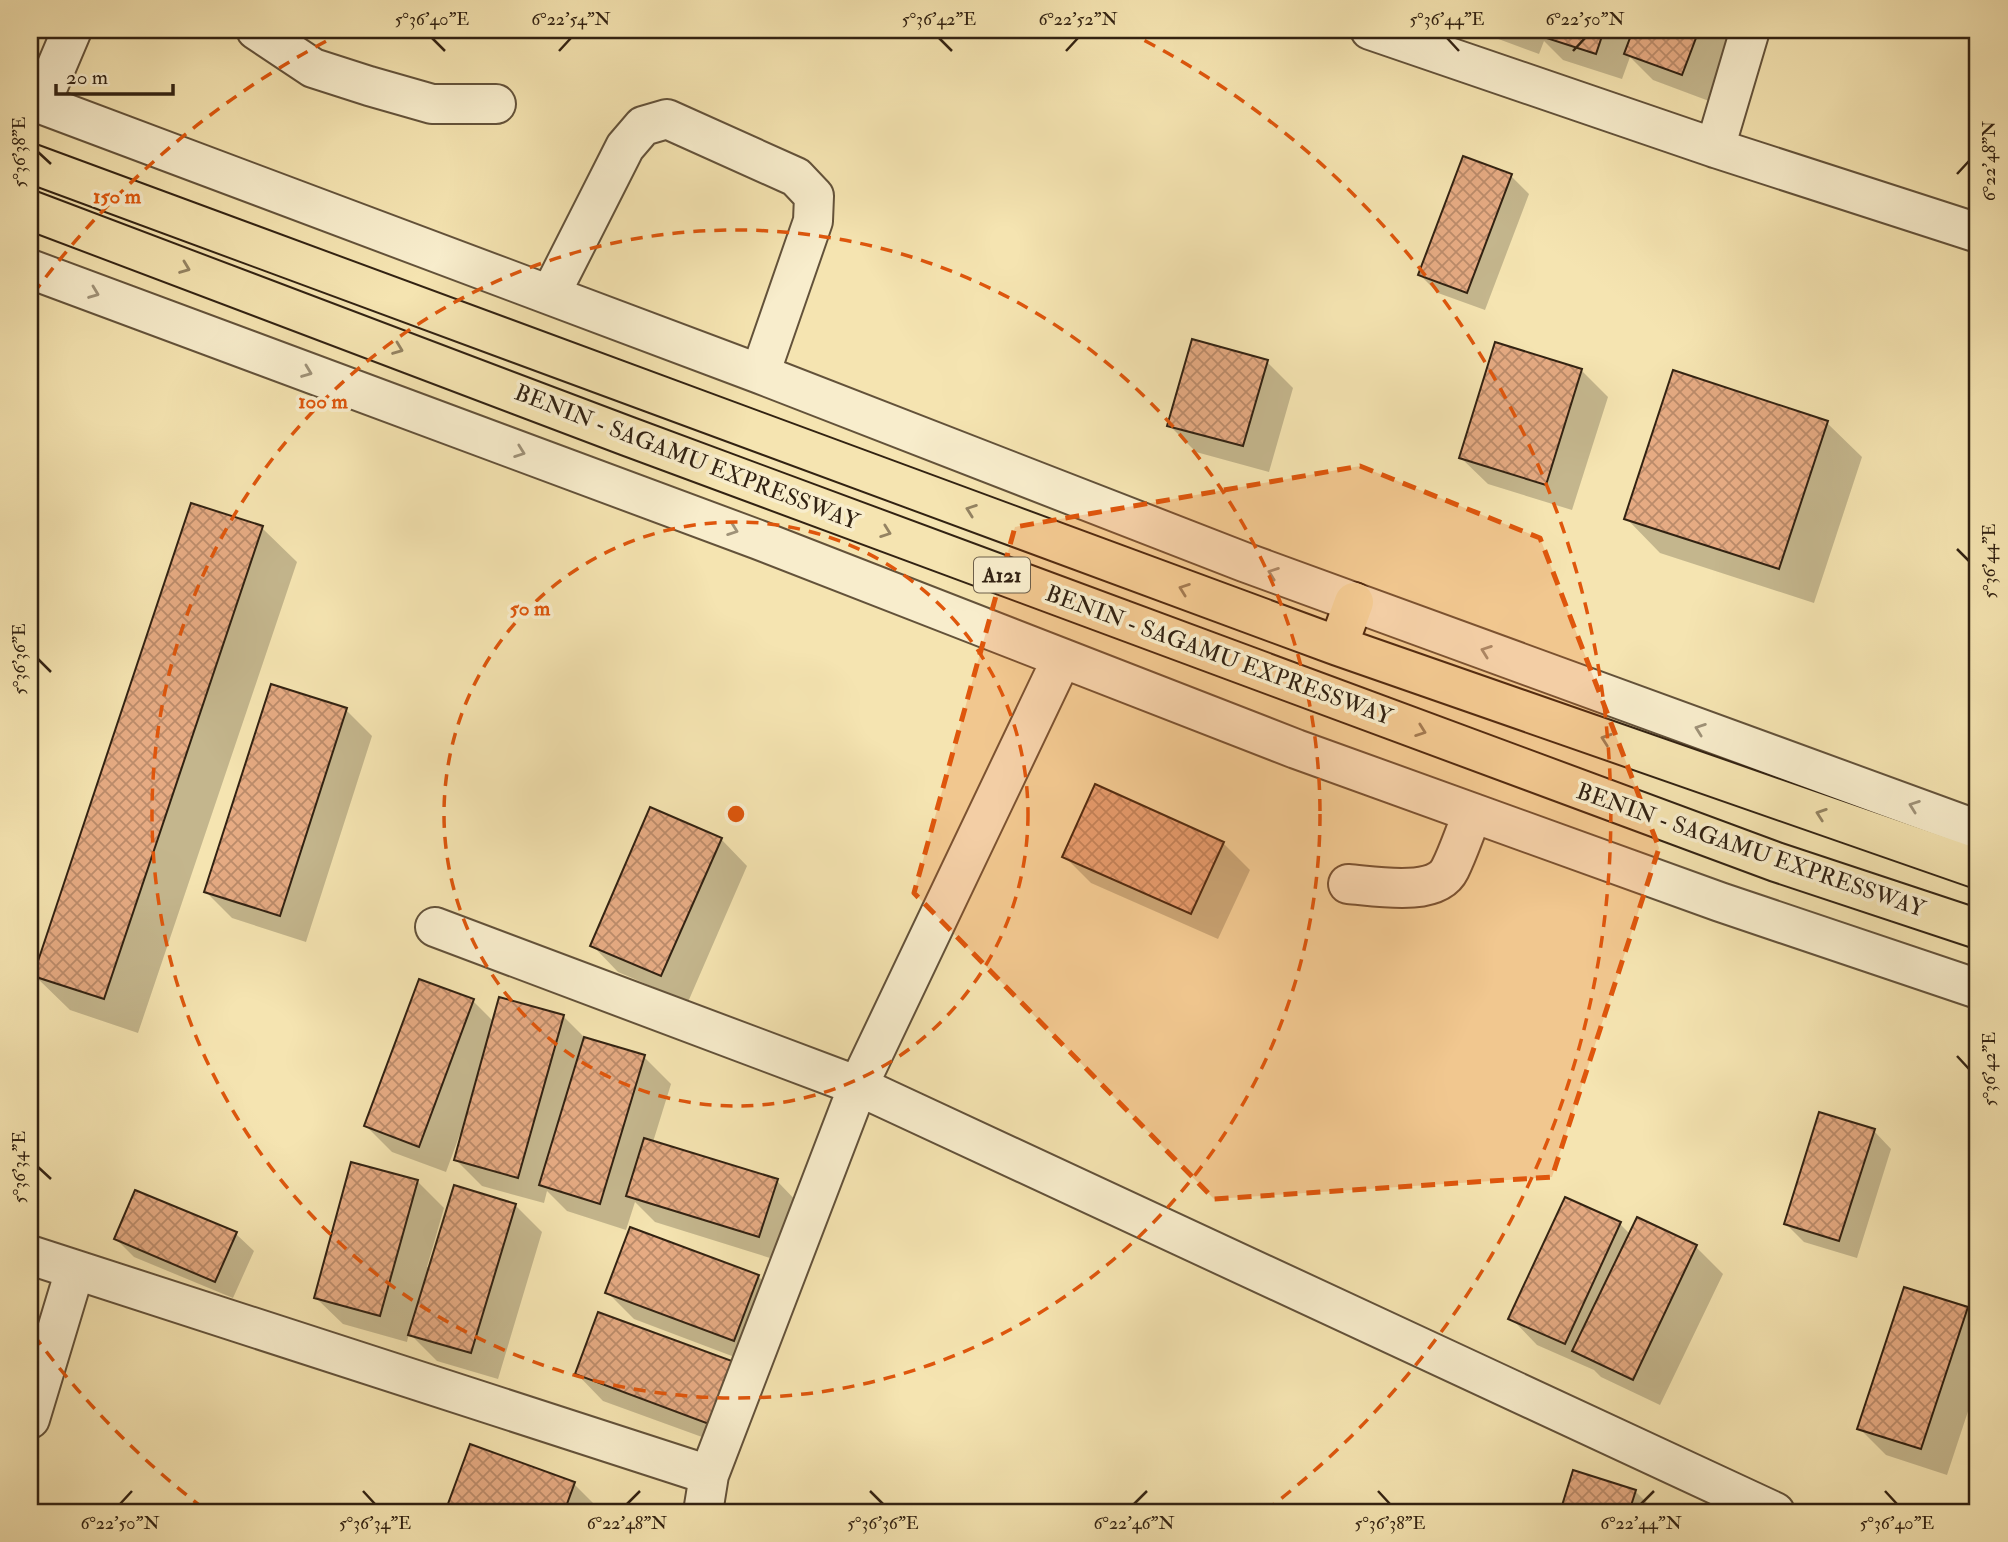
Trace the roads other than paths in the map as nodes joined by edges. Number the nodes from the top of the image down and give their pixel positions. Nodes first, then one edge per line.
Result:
1 (72, 30) edge
2 (256, 30) edge
3 (1370, 30) edge
4 (1750, 30) edge
5 (36, 102) edge
6 (496, 104) dead end
7 (1715, 148) junction
8 (30, 163) edge
9 (30, 209) edge
10 (1978, 233) edge
11 (30, 269) edge
12 (550, 295) junction
13 (760, 374) junction
14 (1354, 602) junction
15 (1338, 646) junction
16 (1062, 658) junction
17 (1472, 813) junction
18 (1978, 830) edge
19 (1978, 869) edge
20 (1348, 884) dead end
21 (436, 927) dead end
22 (1978, 929) edge
23 (1978, 989) edge
24 (858, 1086) junction
25 (30, 1255) edge
26 (75, 1270) junction
27 (30, 1419) edge
28 (709, 1475) junction
29 (703, 1512) edge
30 (1775, 1512) edge

1 - 5 street
2 - 6 street
3 - 7 street
4 - 7 street
5 - 12 street
7 - 10 street
15 -> 8 highway, A121
9 -> 22 highway, BENIN - SAGAMU EXPRESSWAY / A121
11 -> 16 street
12 - 13 street
12 - 13 street
14 -> 13 street
14 - 15 highway
18 -> 14 street
19 -> 15 highway, A121
16 - 17 street
16 - 24 street
17 - 20 street
17 - 23 street
21 - 24 street
24 - 28 street
24 - 30 street
25 - 26 street
26 - 27 street
26 - 28 street
28 - 29 street

